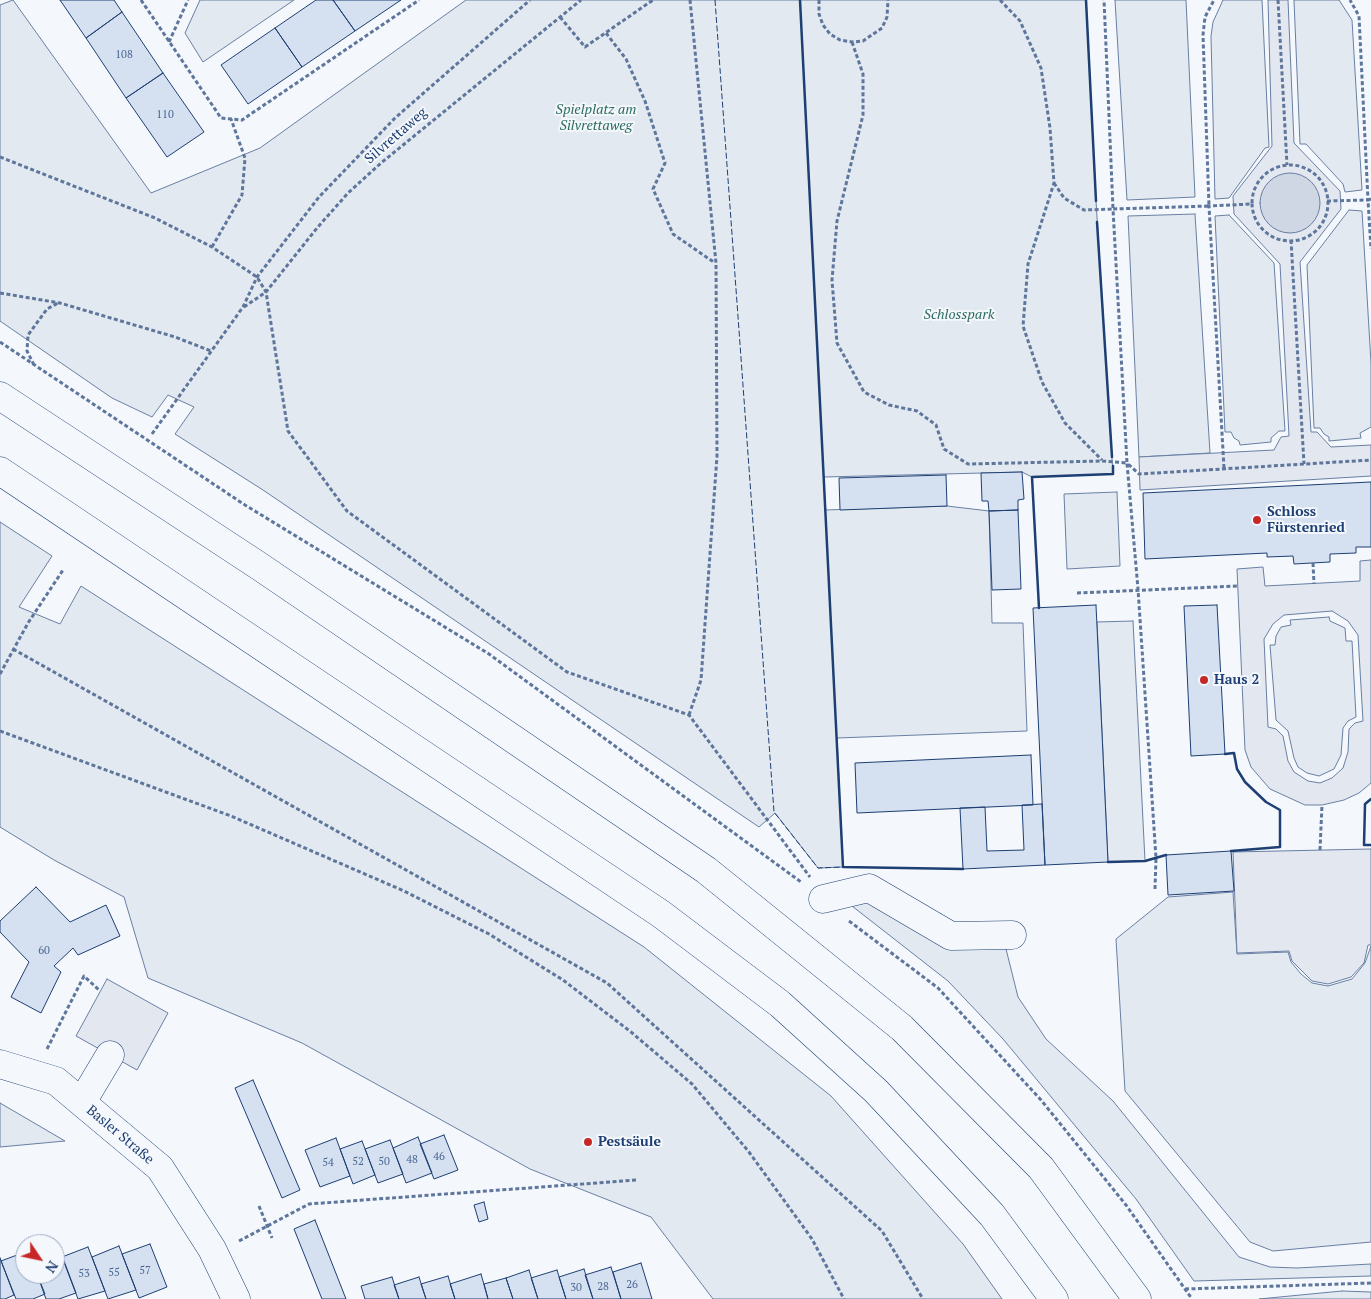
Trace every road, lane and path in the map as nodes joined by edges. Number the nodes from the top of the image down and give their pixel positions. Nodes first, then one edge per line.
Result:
1 (141, 0) edge
2 (188, 0) edge
3 (419, 0) edge
4 (530, 0) edge
5 (581, 0) edge
6 (653, 0) edge
7 (690, 0) edge
8 (819, 0) edge
9 (888, 0) edge
10 (1000, 0) edge
11 (1104, 0) edge
12 (1214, 0) edge
13 (1278, 0) edge
14 (1350, 0) edge
15 (560, 17) junction
16 (606, 33) junction
17 (169, 42) junction
18 (852, 42) junction
19 (231, 119) junction
20 (0, 157) edge
21 (1287, 165) junction
22 (1054, 182) junction
23 (1370, 199) edge
24 (1327, 201) junction
25 (1252, 204) junction
26 (1208, 206) junction
27 (1113, 209) junction
28 (1291, 240) junction
29 (212, 247) junction
30 (1371, 249) edge
31 (716, 263) junction
32 (257, 276) junction
33 (266, 292) junction
34 (0, 293) edge
35 (60, 302) junction
36 (243, 308) junction
37 (0, 342) edge
38 (211, 351) junction
39 (34, 366) junction
40 (0, 396) edge
41 (152, 434) dead end
42 (1371, 460) edge
43 (1102, 461) junction
44 (1127, 463) junction
45 (1304, 464) junction
46 (1224, 468) junction
47 (0, 471) edge
48 (1312, 563) dead end
49 (63, 570) dead end
50 (1314, 584) dead end
51 (1238, 586) dead end
52 (1138, 589) junction
53 (1077, 593) dead end
54 (13, 649) junction
55 (0, 674) edge
56 (689, 715) junction
57 (0, 731) edge
58 (1322, 805) dead end
59 (1320, 850) dead end
60 (1155, 889) dead end
61 (823, 899) junction
62 (1012, 935) dead end
63 (100, 991) dead end
64 (110, 1055) dead end
65 (0, 1064) edge
66 (34, 1074) junction
67 (82, 1102) junction
68 (637, 1180) dead end
69 (259, 1206) dead end
70 (268, 1226) junction
71 (272, 1238) dead end
72 (215, 1256) junction
73 (1371, 1283) edge
74 (1185, 1289) junction
75 (236, 1299) edge
76 (844, 1299) edge
77 (923, 1299) edge
78 (1054, 1299) edge
79 (1137, 1299) edge
80 (1192, 1299) edge

1 - 17 path
2 - 17 path
3 - 19 path
4 - 32 path, Silvrettaweg
5 - 15 path, Silvrettaweg
6 - 16 path
7 - 31 path
8 - 18 path
9 - 18 path
10 - 22 path
11 - 27 path
12 - 26 path
13 - 21 path
14 - 23 path
15 - 16 path
15 - 33 path, Silvrettaweg
16 - 31 path
17 - 19 path
18 - 43 path
19 - 29 path
20 - 29 path
21 - 24 path
21 - 25 path
22 - 27 path
22 - 43 path
23 - 24 path
23 - 30 path
24 - 28 path
25 - 26 path
25 - 28 path
26 - 27 path
26 - 46 path
27 - 44 path
28 - 45 path
29 - 32 path
31 - 56 path
32 - 33 path
32 - 36 path, Silvrettaweg
33 - 36 path, Silvrettaweg
33 - 56 path
34 - 35 path
35 - 38 path
35 - 39 path
36 - 38 path, Silvrettaweg
37 - 39 path
38 - 41 path, Silvrettaweg
39 - 61 path
40 - 79 main road
42 - 45 path
43 - 44 path
44 - 46 path
44 - 52 path
45 - 46 path
47 - 78 main road
48 - 50 path
49 - 54 path
51 - 52 path
52 - 53 path
52 - 60 path
54 - 55 path
54 - 77 path
56 - 61 path
57 - 76 path
58 - 59 path
61 - 62 main road
61 - 74 path
63 - 66 path
64 - 67 main road
65 - 66 main road, Basler Straße
66 - 67 main road, Basler Straße
67 - 72 main road, Basler Straße
68 - 70 path
69 - 70 path
70 - 71 path
70 - 72 path
72 - 75 main road, Basler Straße
73 - 74 path
74 - 80 path

